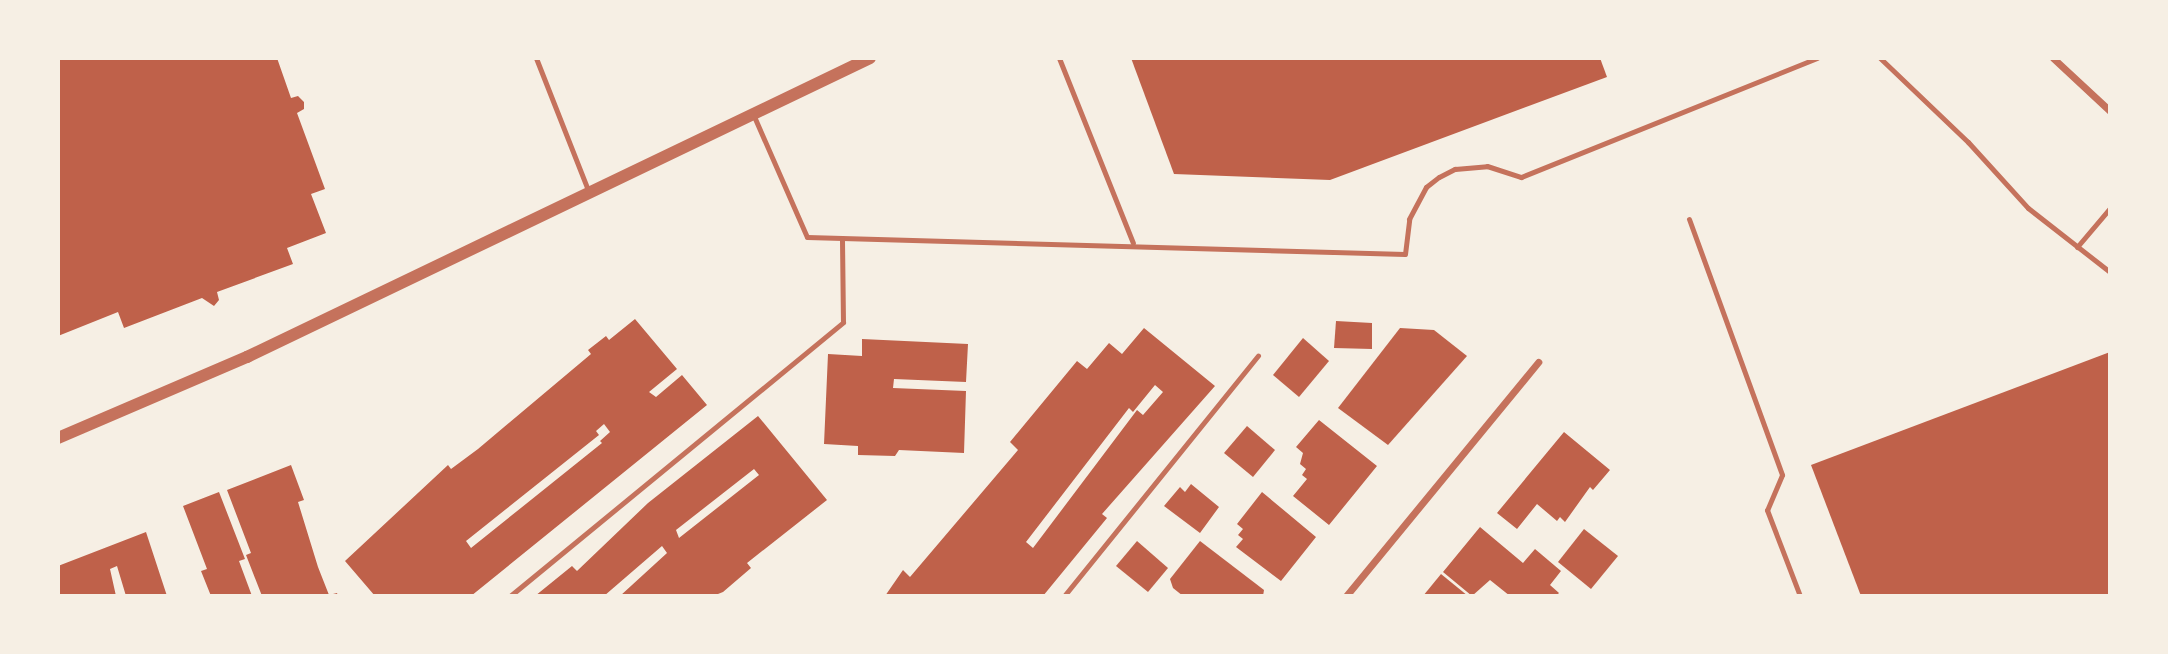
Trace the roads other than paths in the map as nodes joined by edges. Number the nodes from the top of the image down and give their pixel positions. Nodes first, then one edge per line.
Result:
1 (536, 58) edge
2 (870, 58) edge
3 (1059, 58) edge
4 (1817, 58) edge
5 (1880, 58) edge
6 (2053, 58) edge
7 (2110, 110) edge
8 (752, 111) junction
9 (588, 190) junction
10 (2110, 208) edge
11 (1689, 219) dead end
12 (842, 238) junction
13 (1133, 243) junction
14 (2077, 247) junction
15 (2110, 272) edge
16 (1258, 356) dead end
17 (1538, 362) dead end
18 (58, 438) edge
19 (510, 596) edge
20 (1064, 596) edge
21 (1346, 596) edge
22 (1800, 596) edge

1 - 9 lane
2 - 8 street
3 - 13 lane
4 - 13 lane
5 - 14 lane
6 - 7 street
8 - 9 street
8 - 12 lane
9 - 18 street
10 - 14 lane
11 - 22 lane
12 - 13 lane
12 - 19 lane
14 - 15 lane
16 - 20 lane
17 - 21 street

